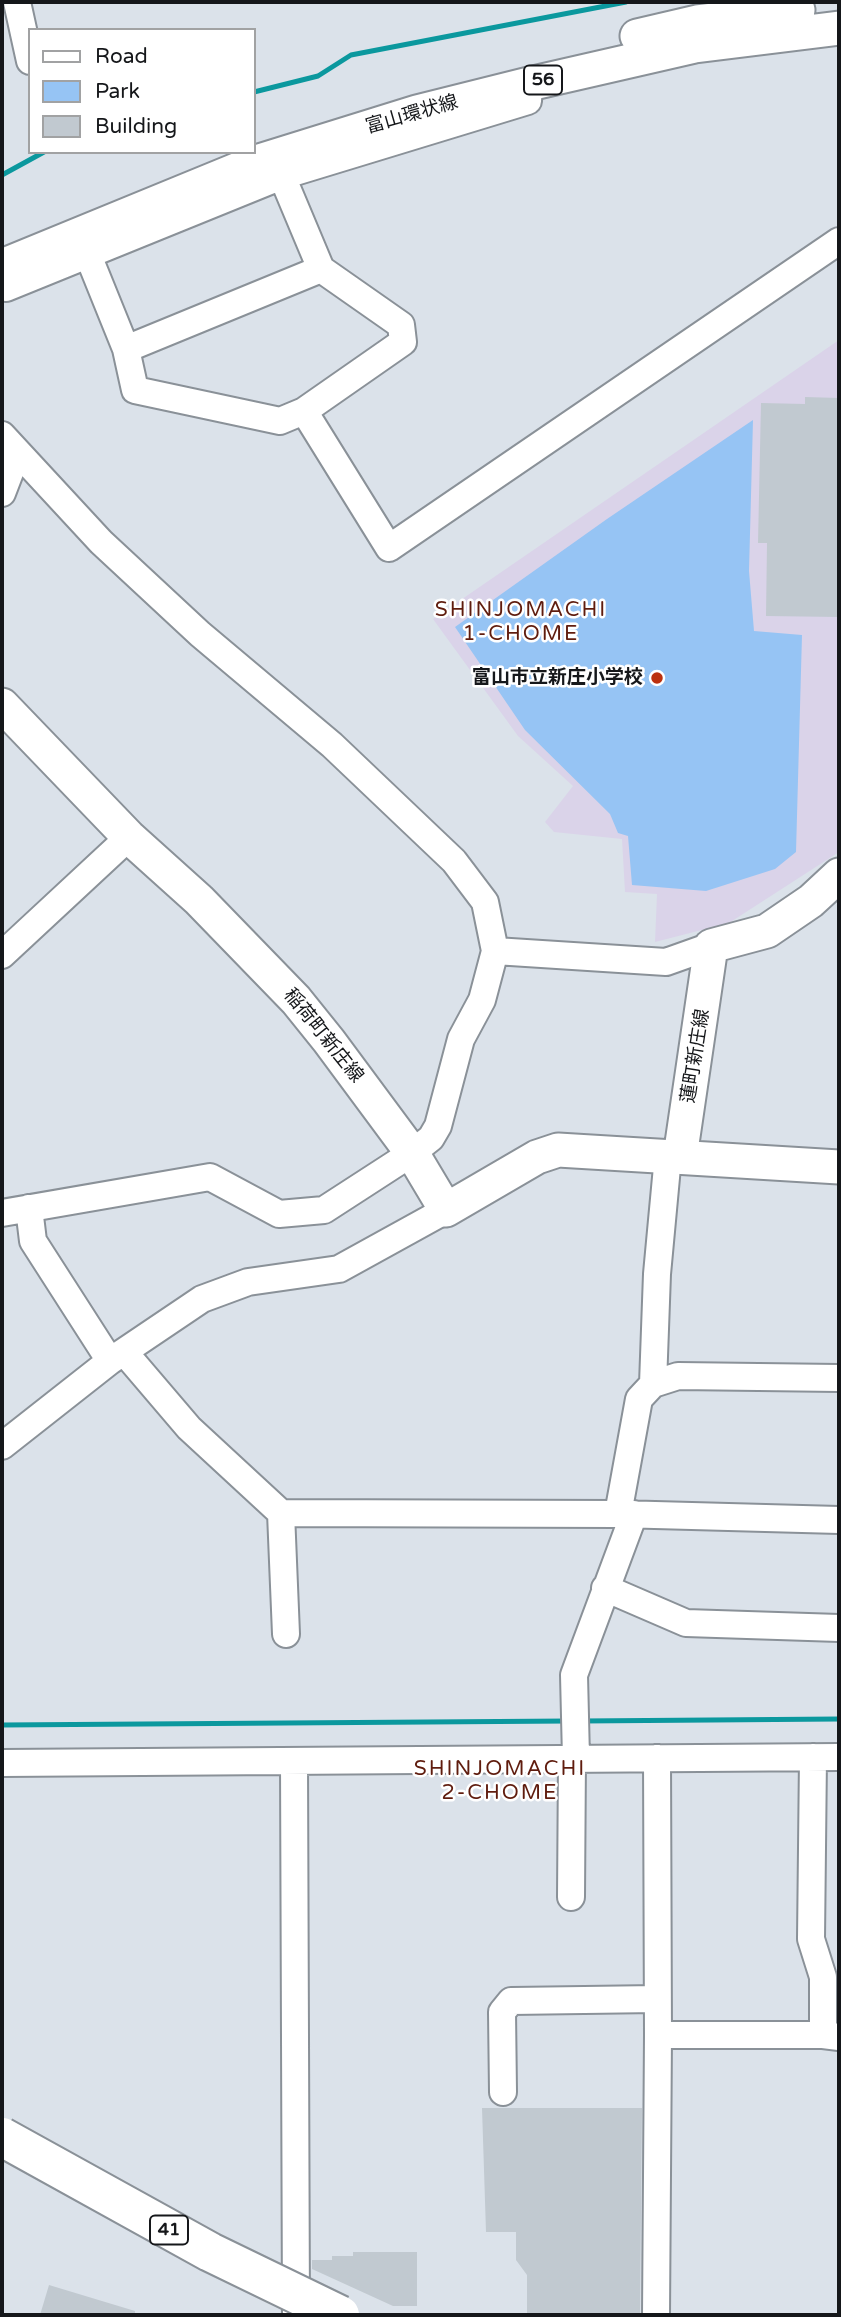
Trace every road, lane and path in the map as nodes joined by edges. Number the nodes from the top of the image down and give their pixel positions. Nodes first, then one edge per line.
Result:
1 (17, 2) edge
2 (839, 5) edge
3 (700, 12) edge
4 (839, 28) edge
5 (28, 52) edge
6 (253, 158) edge
7 (839, 241) edge
8 (2, 243) edge
9 (88, 255) junction
10 (321, 269) junction
11 (9, 278) edge
12 (126, 349) junction
13 (304, 411) junction
14 (9, 445) edge
15 (2, 493) edge
16 (2, 705) edge
17 (128, 837) junction
18 (839, 875) edge
19 (711, 946) junction
20 (495, 951) junction
21 (2, 955) edge
22 (412, 1153) junction
23 (674, 1156) junction
24 (839, 1167) edge
25 (29, 1208) junction
26 (446, 1210) junction
27 (2, 1213) edge
28 (118, 1357) junction
29 (839, 1378) edge
30 (653, 1384) junction
31 (2, 1446) edge
32 (281, 1513) junction
33 (626, 1514) junction
34 (839, 1520) edge
35 (605, 1588) junction
36 (839, 1628) edge
37 (286, 1634) dead end
38 (575, 1756) junction
39 (826, 1757) edge
40 (657, 1758) junction
41 (294, 1762) junction
42 (2, 1763) edge
43 (571, 1897) dead end
44 (657, 1999) junction
45 (659, 2035) junction
46 (831, 2036) edge
47 (503, 2092) dead end
48 (2, 2137) edge
49 (2, 2158) edge
50 (296, 2315) edge
51 (340, 2315) edge
52 (656, 2315) edge

1 - 5 street
2 - 3 main road, 富山環状線 / 56
3 - 6 main road, 富山環状線 / 56
4 - 6 main road, 富山環状線 / 56
6 - 8 main road, 富山環状線 / 56
6 - 9 street
6 - 10 street
6 - 11 main road, 富山環状線 / 56
7 - 13 street
9 - 11 street
9 - 12 street
10 - 12 street
10 - 13 street
12 - 13 street
14 - 15 street
14 - 20 street
16 - 17 main road, 稲荷町新庄線
17 - 21 street
17 - 22 main road, 稲荷町新庄線
18 - 19 main road
19 - 20 street
19 - 23 main road, 蓮町新庄線
20 - 22 street
22 - 25 street
22 - 26 main road, 稲荷町新庄線
23 - 24 main road
23 - 26 main road
23 - 30 street
25 - 27 street
25 - 28 street
26 - 28 street
28 - 31 street
28 - 32 street
29 - 30 street
30 - 33 street
32 - 33 street
32 - 37 street
33 - 34 street
33 - 35 street
35 - 36 street
35 - 38 street
38 - 40 street
38 - 41 street
38 - 43 street
39 - 40 street
39 - 46 street
40 - 44 street
41 - 42 street
41 - 50 street
44 - 45 street
44 - 47 street
45 - 46 street
45 - 52 street
48 - 51 highway, 41, bridge
49 - 50 highway, 41

